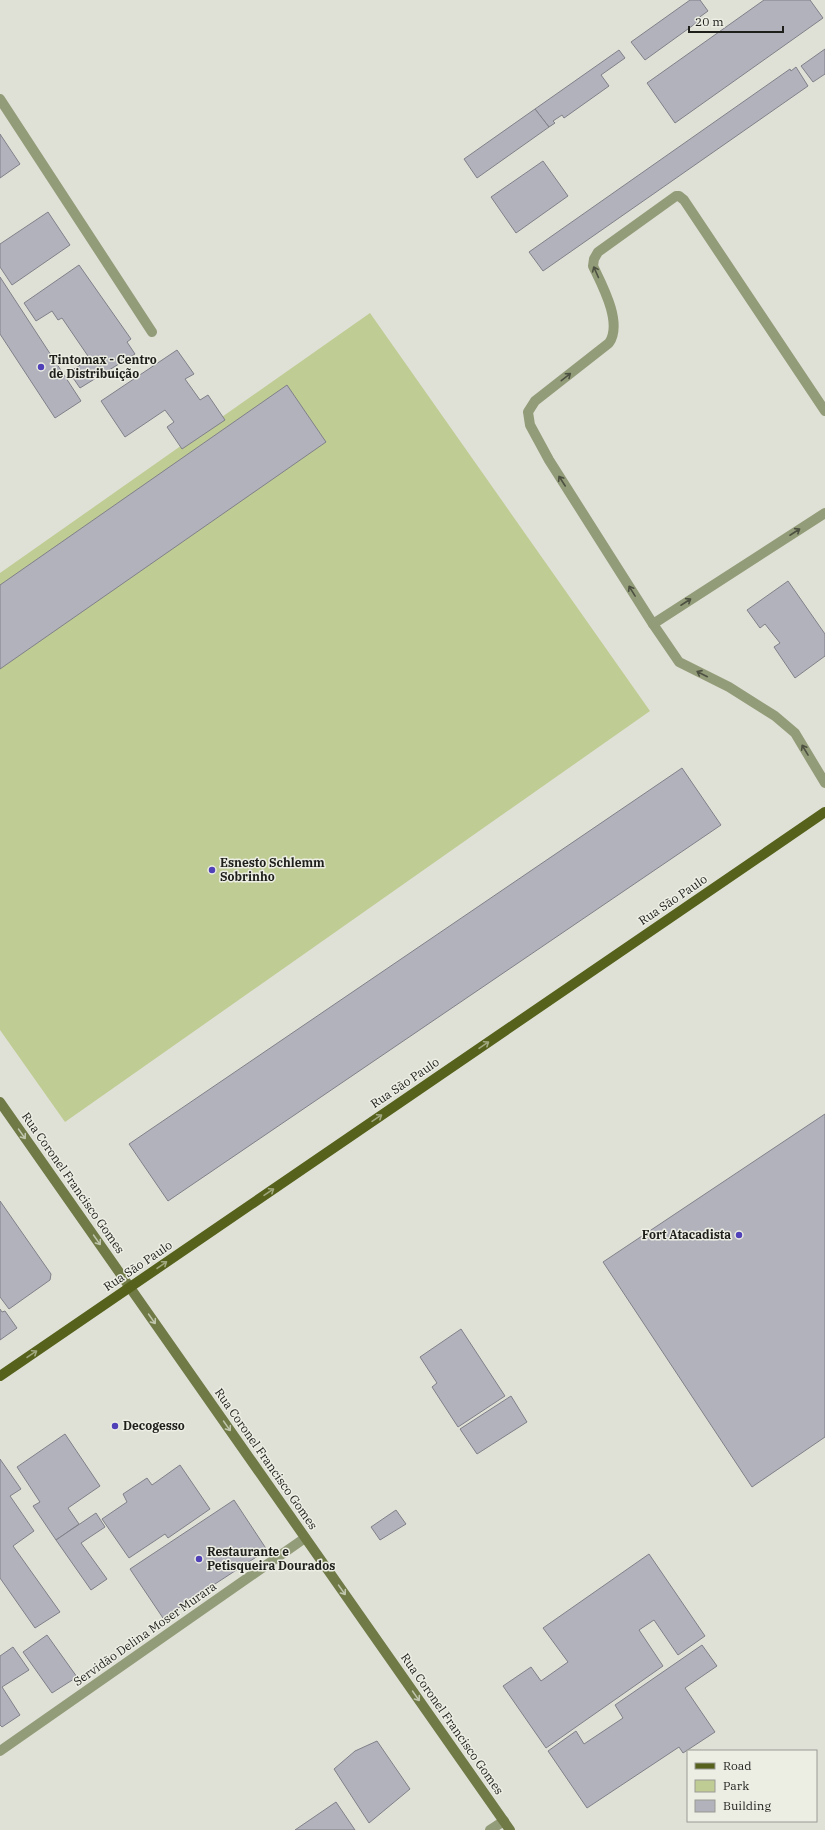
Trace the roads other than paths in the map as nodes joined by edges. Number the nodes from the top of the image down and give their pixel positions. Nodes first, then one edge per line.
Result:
1 (0, 98) edge
2 (152, 332) dead end
3 (825, 411) edge
4 (825, 513) edge
5 (653, 624) junction
6 (825, 783) edge
7 (825, 812) edge
8 (0, 1102) edge
9 (130, 1287) junction
10 (0, 1376) edge
11 (305, 1538) junction
12 (0, 1751) edge
13 (504, 1821) junction
14 (490, 1830) edge
15 (510, 1830) edge

1 - 2 street
5 -> 3 street
5 -> 4 street
6 -> 5 street
9 -> 7 main road, Rua São Paulo
8 -> 9 main road, Rua Coronel Francisco Gomes
10 -> 9 main road, Rua São Paulo
9 -> 11 main road, Rua Coronel Francisco Gomes
11 - 12 street, Servidão Delina Moser Murara
11 -> 13 main road, Rua Coronel Francisco Gomes
13 - 14 street
13 - 15 main road, Rua Coronel Francisco Gomes

